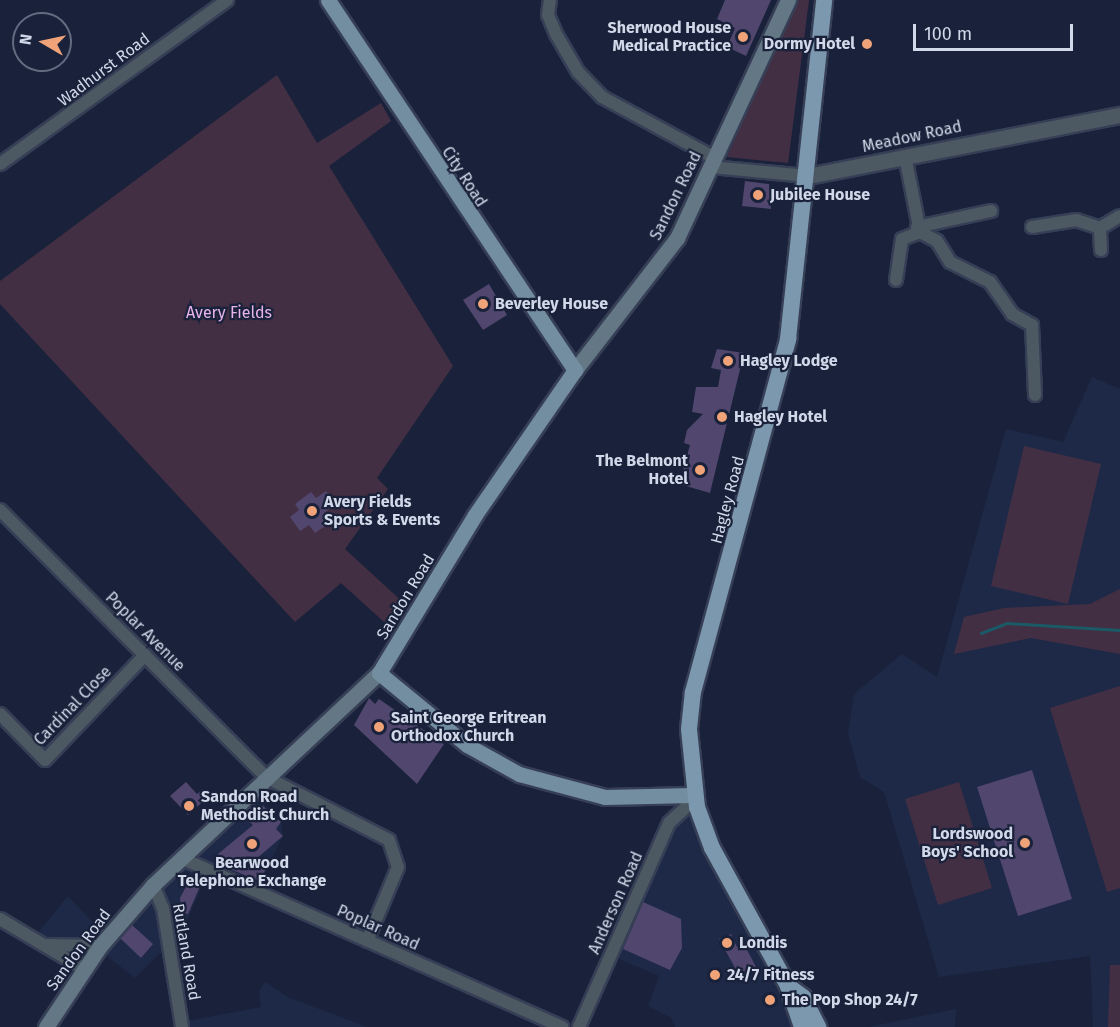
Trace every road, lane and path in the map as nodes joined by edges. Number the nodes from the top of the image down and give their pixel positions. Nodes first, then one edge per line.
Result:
1 (227, 0) edge
2 (328, 0) edge
3 (550, 0) edge
4 (788, 0) edge
5 (824, 0) edge
6 (1120, 115) edge
7 (905, 156) junction
8 (713, 162) junction
9 (0, 164) edge
10 (808, 176) junction
11 (991, 211) dead end
12 (1120, 216) edge
13 (1032, 227) dead end
14 (1100, 228) junction
15 (918, 229) junction
16 (1101, 250) dead end
17 (896, 280) dead end
18 (574, 370) junction
19 (1035, 394) dead end
20 (0, 510) edge
21 (145, 655) junction
22 (379, 673) junction
23 (0, 714) edge
24 (266, 777) junction
25 (694, 797) junction
26 (181, 858) junction
27 (153, 885) junction
28 (0, 919) edge
29 (367, 941) junction
30 (46, 945) junction
31 (100, 946) junction
32 (84, 969) junction
33 (788, 987) junction
34 (46, 1027) edge
35 (182, 1027) edge
36 (562, 1027) edge
37 (579, 1027) edge
38 (802, 1027) edge
39 (818, 1027) edge

1 - 9 street, Wadhurst Road
2 - 18 main road, City Road
3 - 8 street
4 - 8 main road, Sandon Road
5 - 10 highway, Hagley Road
6 - 7 street, Meadow Road
7 - 10 street, Meadow Road
7 - 15 street
8 - 10 street, Meadow Road
8 - 18 main road, Sandon Road
10 - 25 highway, Hagley Road
11 - 15 street
12 - 14 street
13 - 14 street
14 - 16 street
15 - 17 street
15 - 19 street
18 - 22 main road, Sandon Road
20 - 21 street, Poplar Avenue
21 - 23 street, Cardinal Close
21 - 24 street, Poplar Avenue
22 - 24 main road, Sandon Road
22 - 25 main road
24 - 26 main road, Sandon Road
24 - 29 street, Poplar Avenue
25 - 33 highway, Hagley Road
25 - 37 street, Anderson Road
26 - 27 main road, Sandon Road
26 - 29 street, Poplar Road
27 - 31 main road, Sandon Road
27 - 35 street, Rutland Road
28 - 30 street
29 - 36 street, Poplar Road
30 - 31 street
30 - 32 street
31 - 32 main road, Sandon Road
32 - 34 main road, Sandon Road
33 - 38 highway, Hagley Road
33 - 39 highway, Hagley Road

